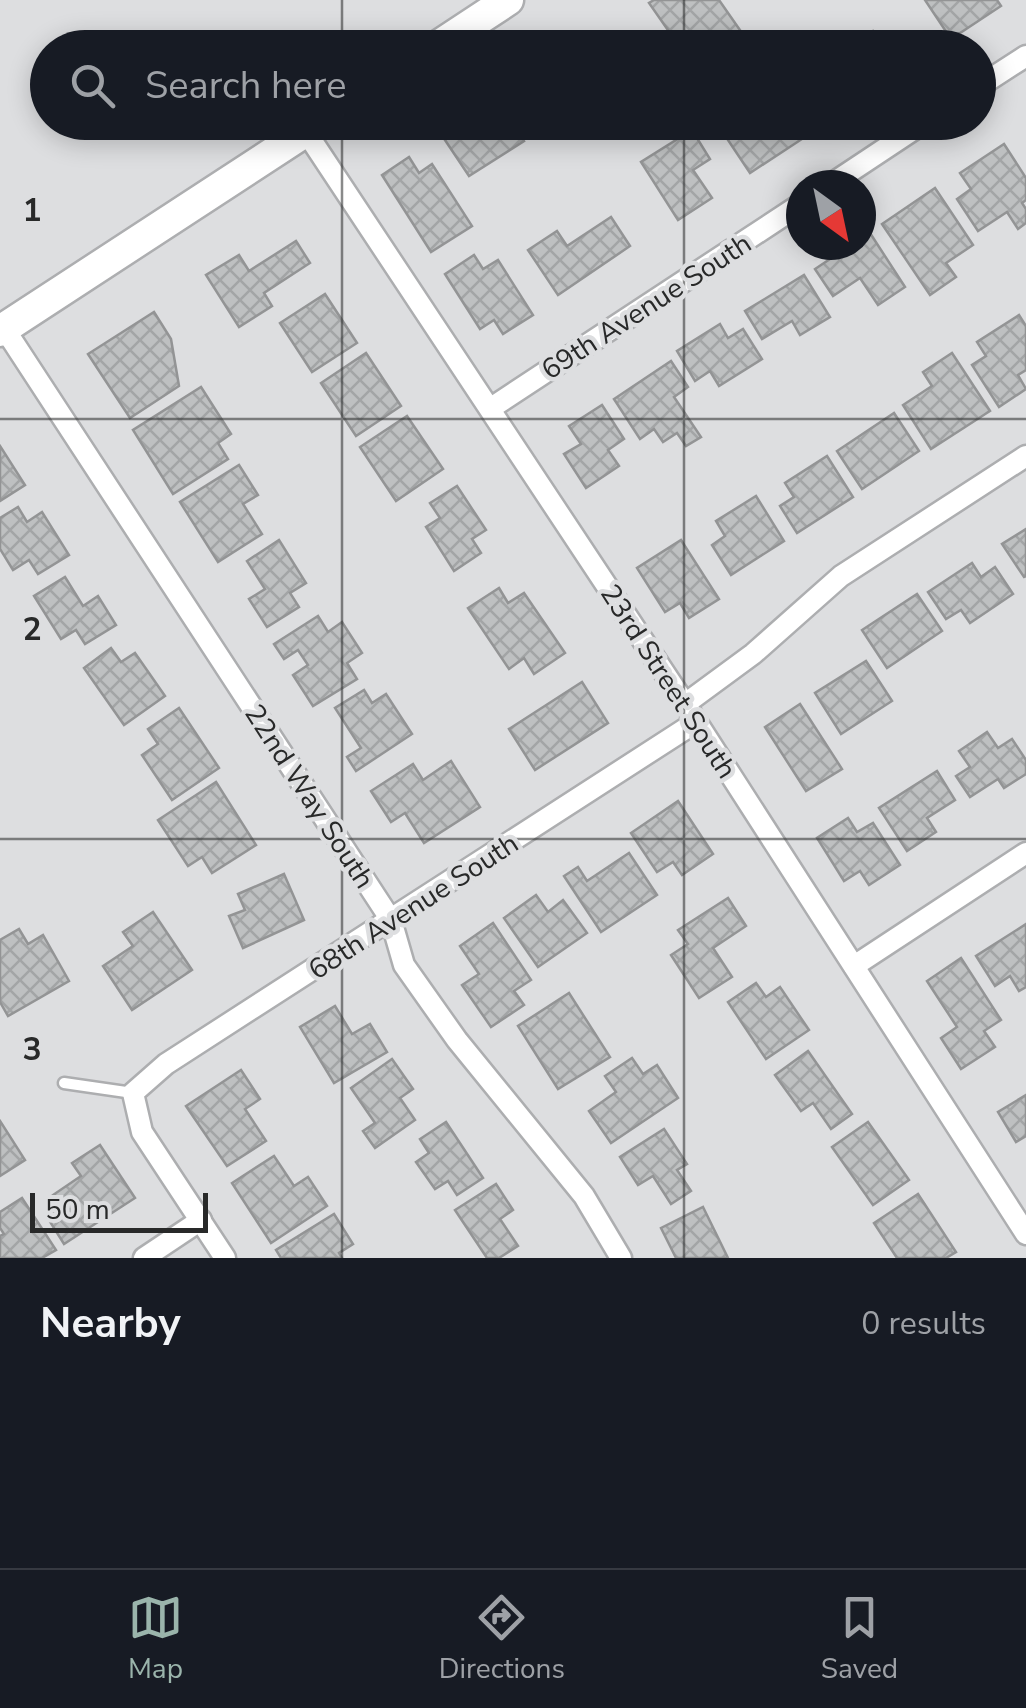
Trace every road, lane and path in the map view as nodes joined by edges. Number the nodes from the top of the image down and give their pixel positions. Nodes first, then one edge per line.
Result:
1 (508, 0) edge
2 (462, 30) edge
3 (1026, 56) edge
4 (996, 75) edge
5 (293, 140) edge
6 (321, 140) edge
7 (898, 140) edge
8 (853, 170) edge
9 (786, 214) edge
10 (2, 329) edge
11 (491, 408) junction
12 (1026, 456) edge
13 (690, 713) junction
14 (1026, 853) edge
15 (391, 920) junction
16 (854, 966) junction
17 (64, 1083) dead end
18 (133, 1093) junction
19 (201, 1220) junction
20 (1026, 1234) edge
21 (144, 1258) edge
22 (225, 1258) edge
23 (620, 1258) edge

1 - 2 street
3 - 4 street
5 - 10 street
6 - 11 street, 23rd Street South
7 - 8 street
9 - 11 street, 69th Avenue South
10 - 15 street, 22nd Way South
11 - 13 street, 23rd Street South
12 - 13 street, 68th Avenue South
13 - 15 street, 68th Avenue South
13 - 16 street, 23rd Street South
14 - 16 street
15 - 18 street, 68th Avenue South
15 - 23 street, 22nd Way South
16 - 20 street, 23rd Street South
17 - 18 lane
18 - 19 street
19 - 21 street
19 - 22 street

